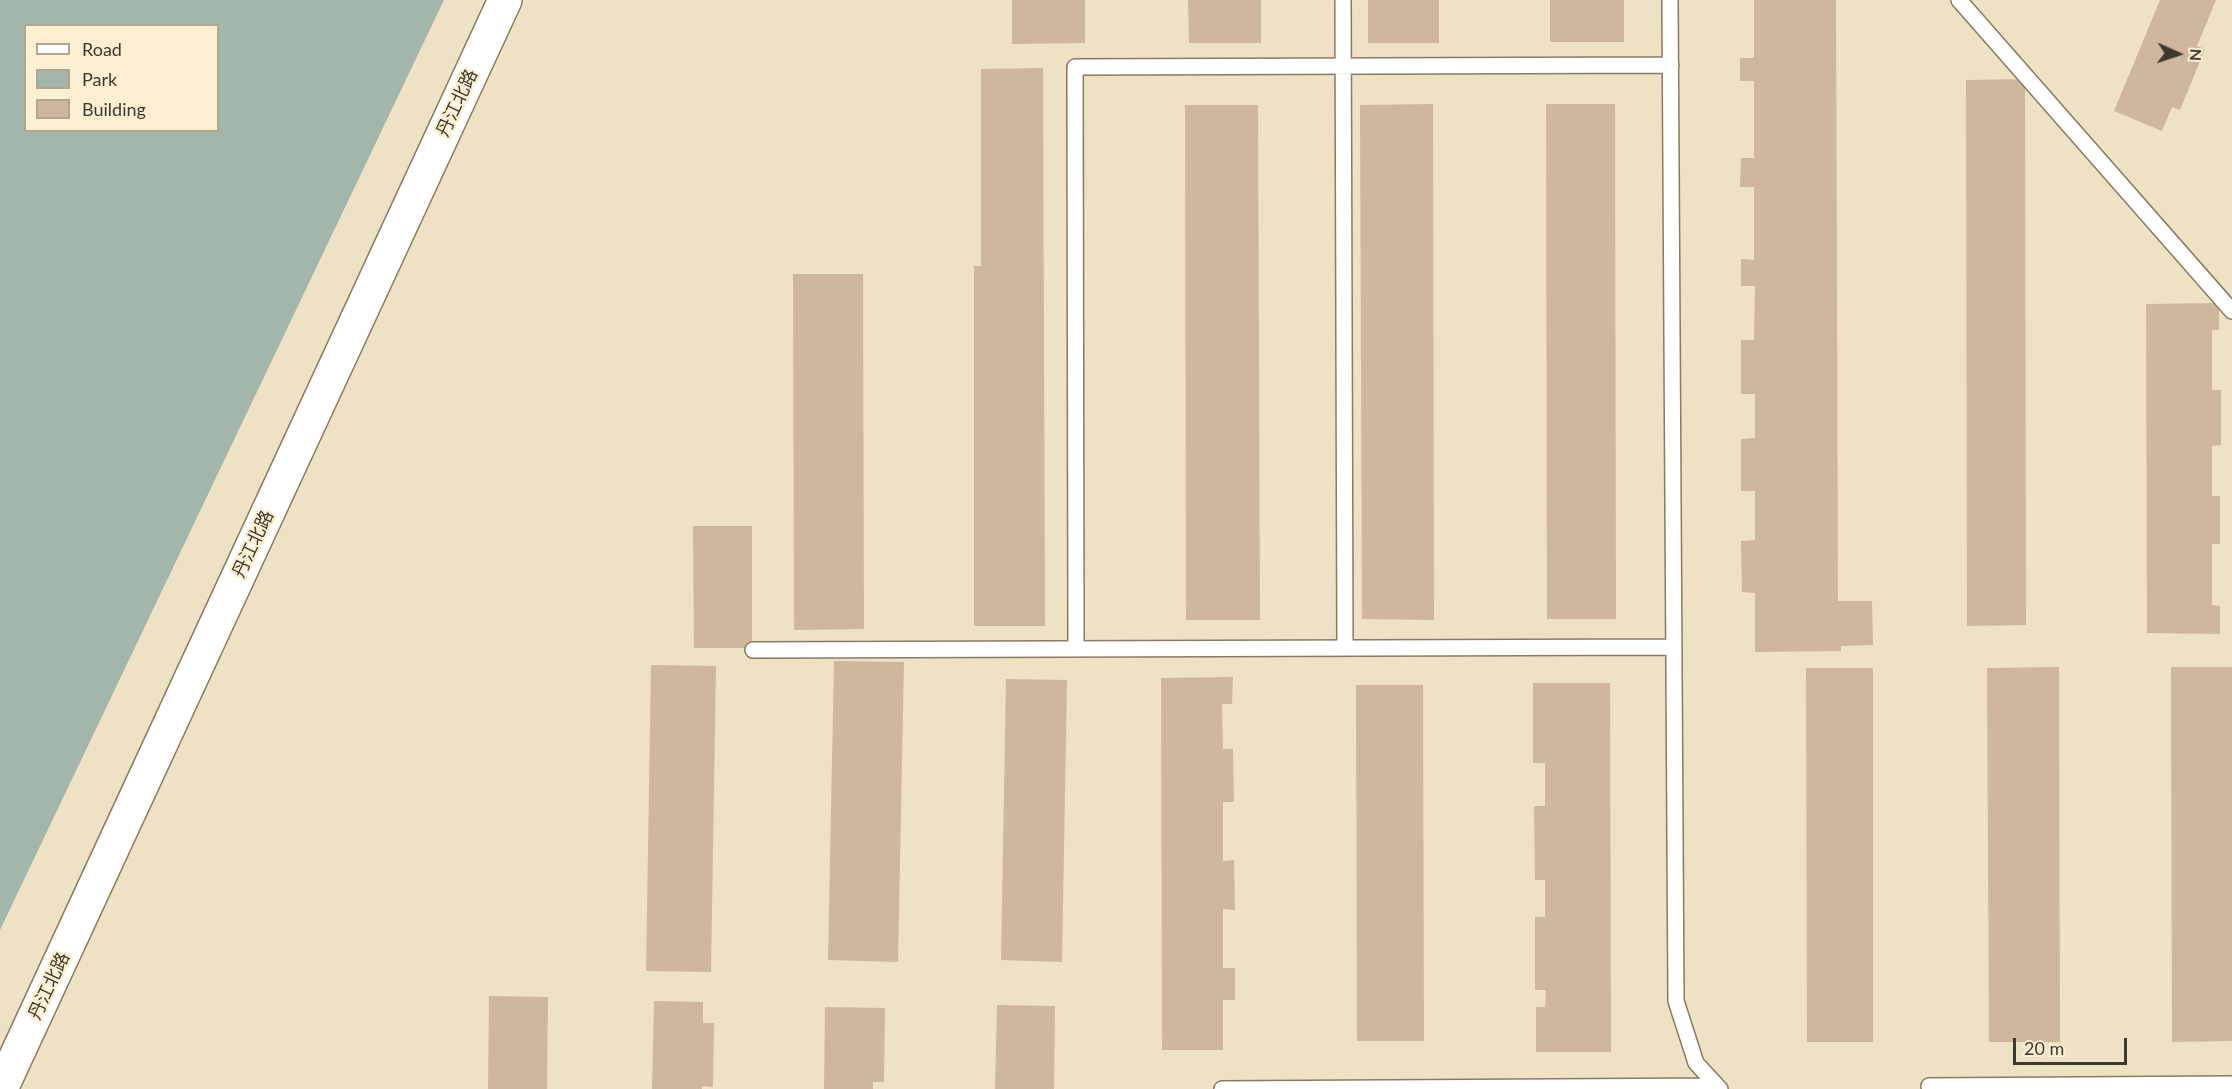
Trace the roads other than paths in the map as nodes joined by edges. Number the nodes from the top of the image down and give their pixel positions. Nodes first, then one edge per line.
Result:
1 (505, 0) edge
2 (1343, 0) edge
3 (1670, 0) edge
4 (1959, 0) edge
5 (1671, 65) junction
6 (1343, 66) junction
7 (2232, 311) edge
8 (1674, 647) junction
9 (1345, 648) junction
10 (1076, 649) junction
11 (753, 650) dead end
12 (2232, 1084) edge
13 (1929, 1086) dead end
14 (2126, 1087) edge
15 (1718, 1088) edge
16 (1, 1089) edge
17 (1222, 1089) edge

1 - 16 main road, 丹江北路
2 - 6 lane
3 - 5 lane
4 - 7 lane
5 - 6 lane
5 - 8 lane
6 - 9 lane
6 - 10 lane
8 - 9 lane
8 - 15 lane
9 - 10 lane
10 - 11 lane
12 - 14 lane
13 - 14 lane
15 - 17 lane

